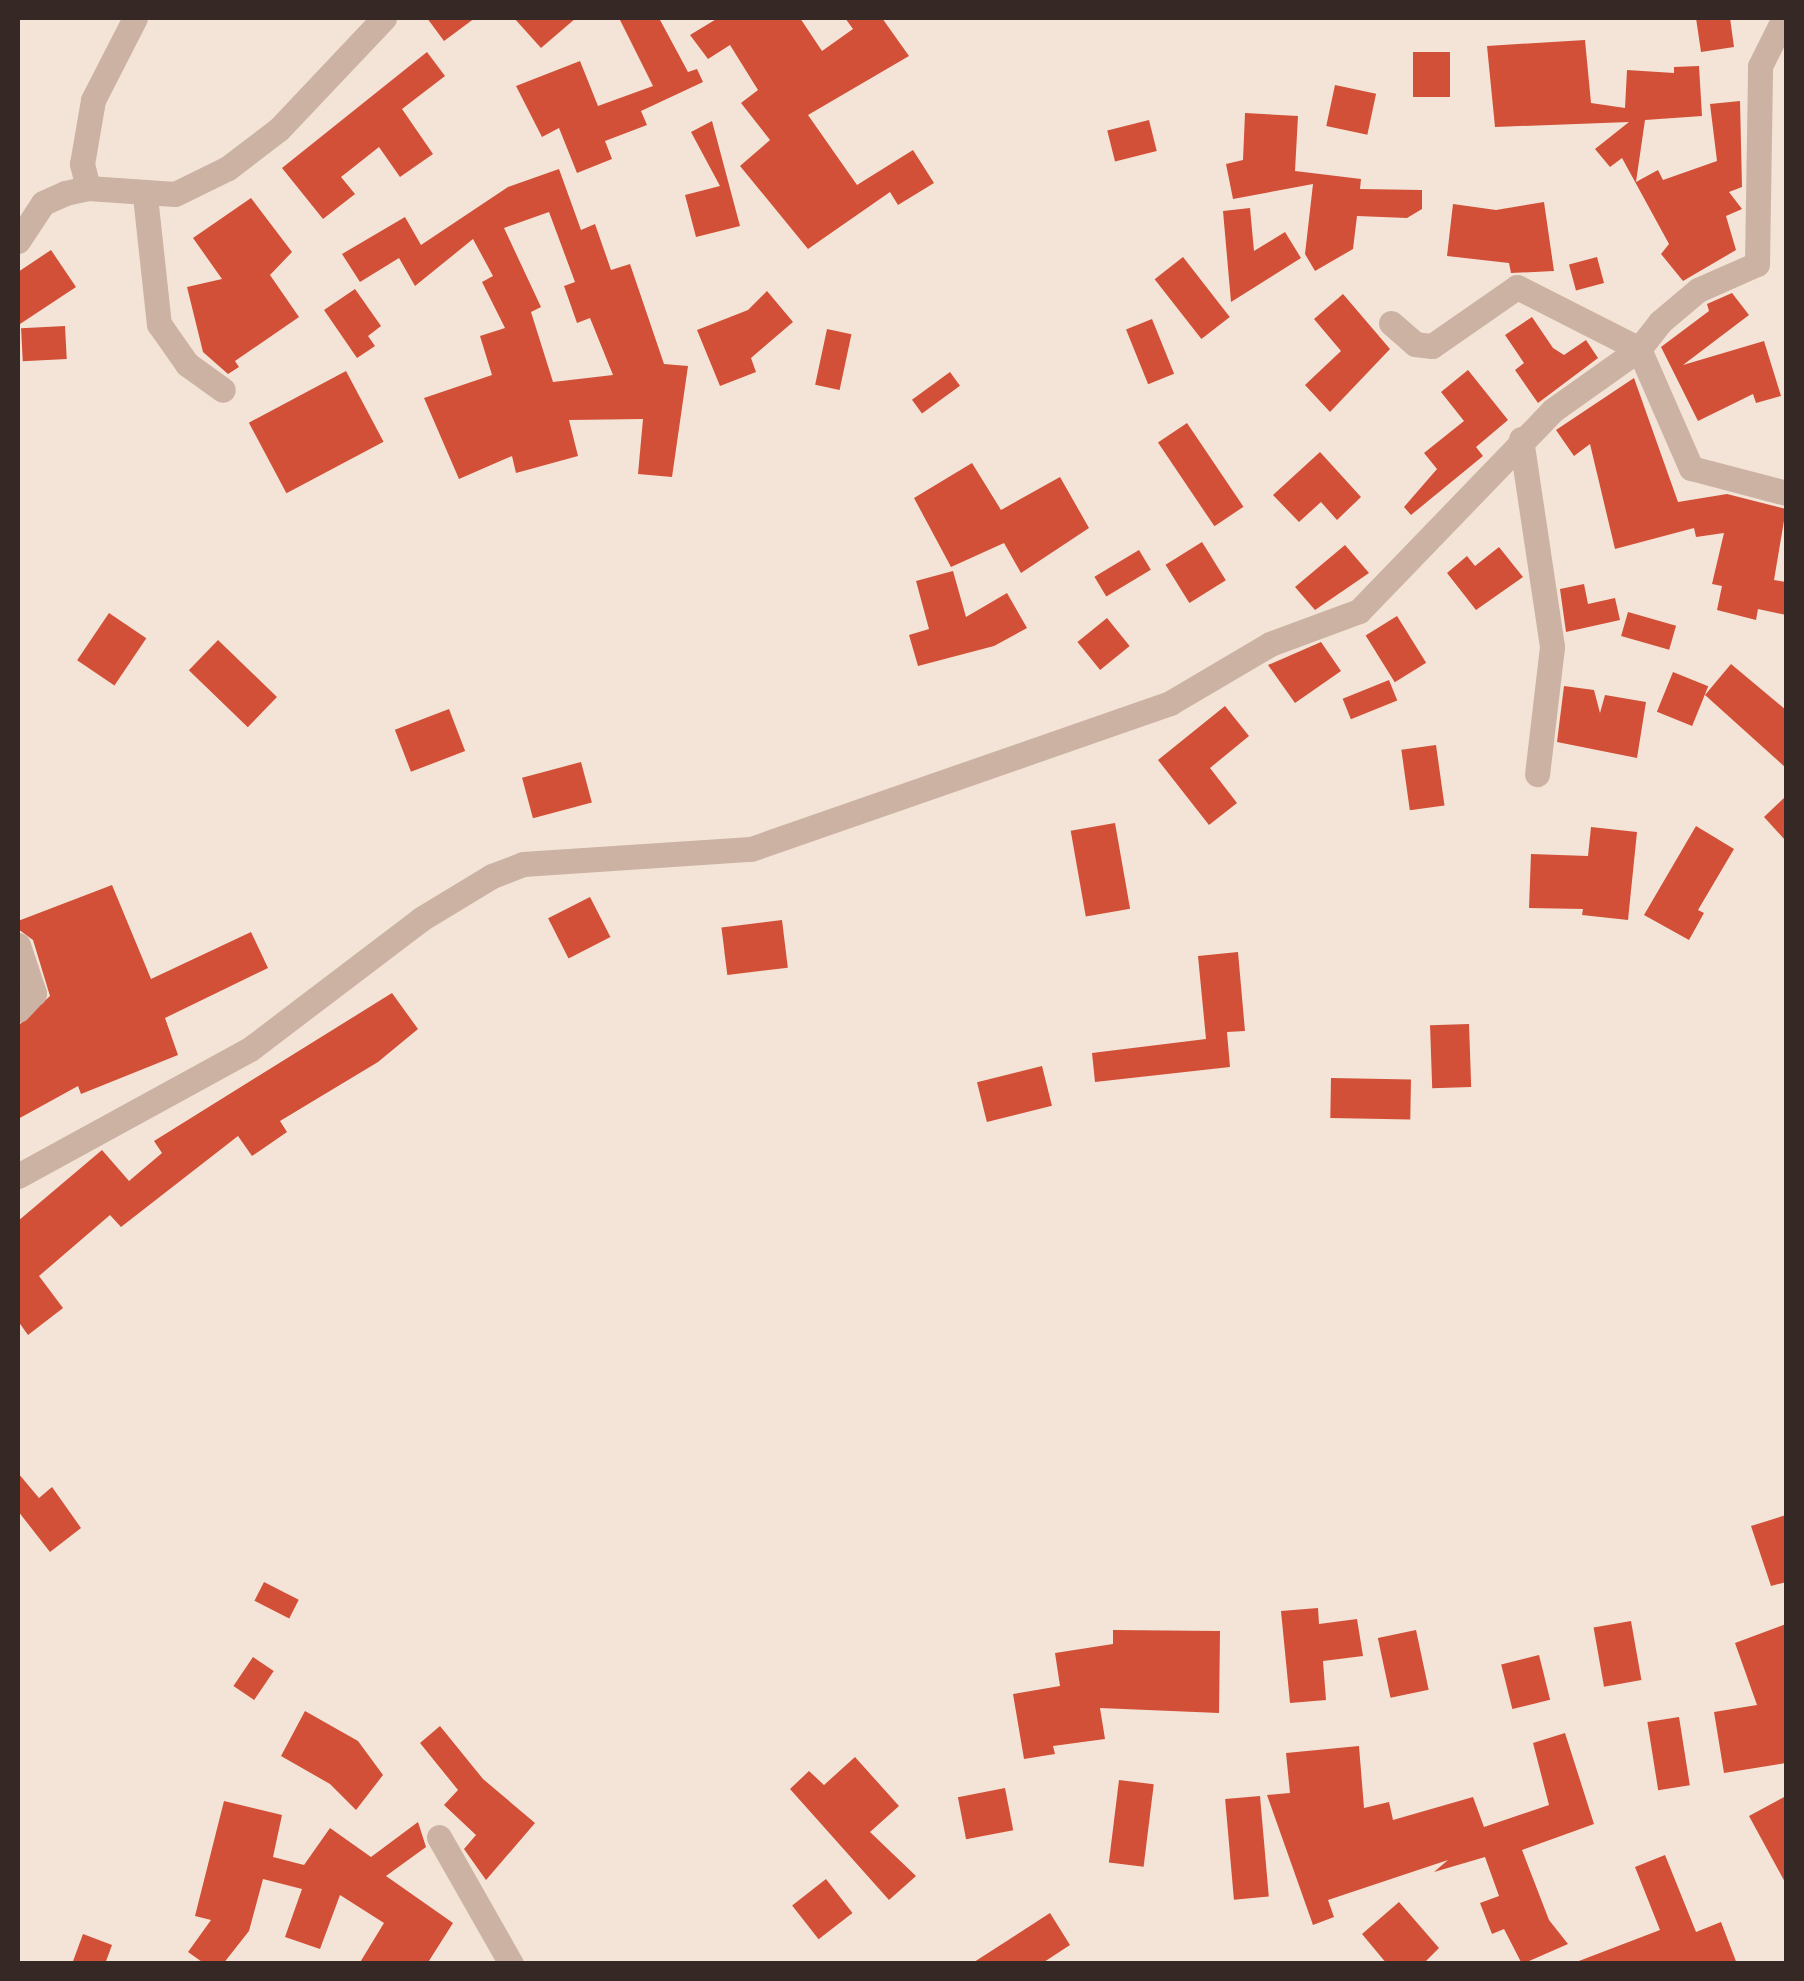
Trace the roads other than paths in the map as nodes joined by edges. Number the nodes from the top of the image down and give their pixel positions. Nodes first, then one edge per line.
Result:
1 (135, 18) edge
2 (384, 18) edge
3 (1784, 18) edge
4 (88, 188) junction
5 (145, 196) junction
6 (18, 241) edge
7 (1391, 323) dead end
8 (1640, 350) junction
9 (223, 390) dead end
10 (1520, 439) junction
11 (1786, 493) edge
12 (1537, 774) dead end
13 (18, 946) edge
14 (18, 1010) edge
15 (18, 1176) edge
16 (440, 1837) dead end
17 (511, 1964) edge

1 - 4 street
2 - 5 street
3 - 8 street
4 - 5 street
4 - 6 street
5 - 9 street
7 - 8 street
8 - 10 street
8 - 11 street
10 - 12 street
10 - 15 street
13 - 14 street
16 - 17 street

